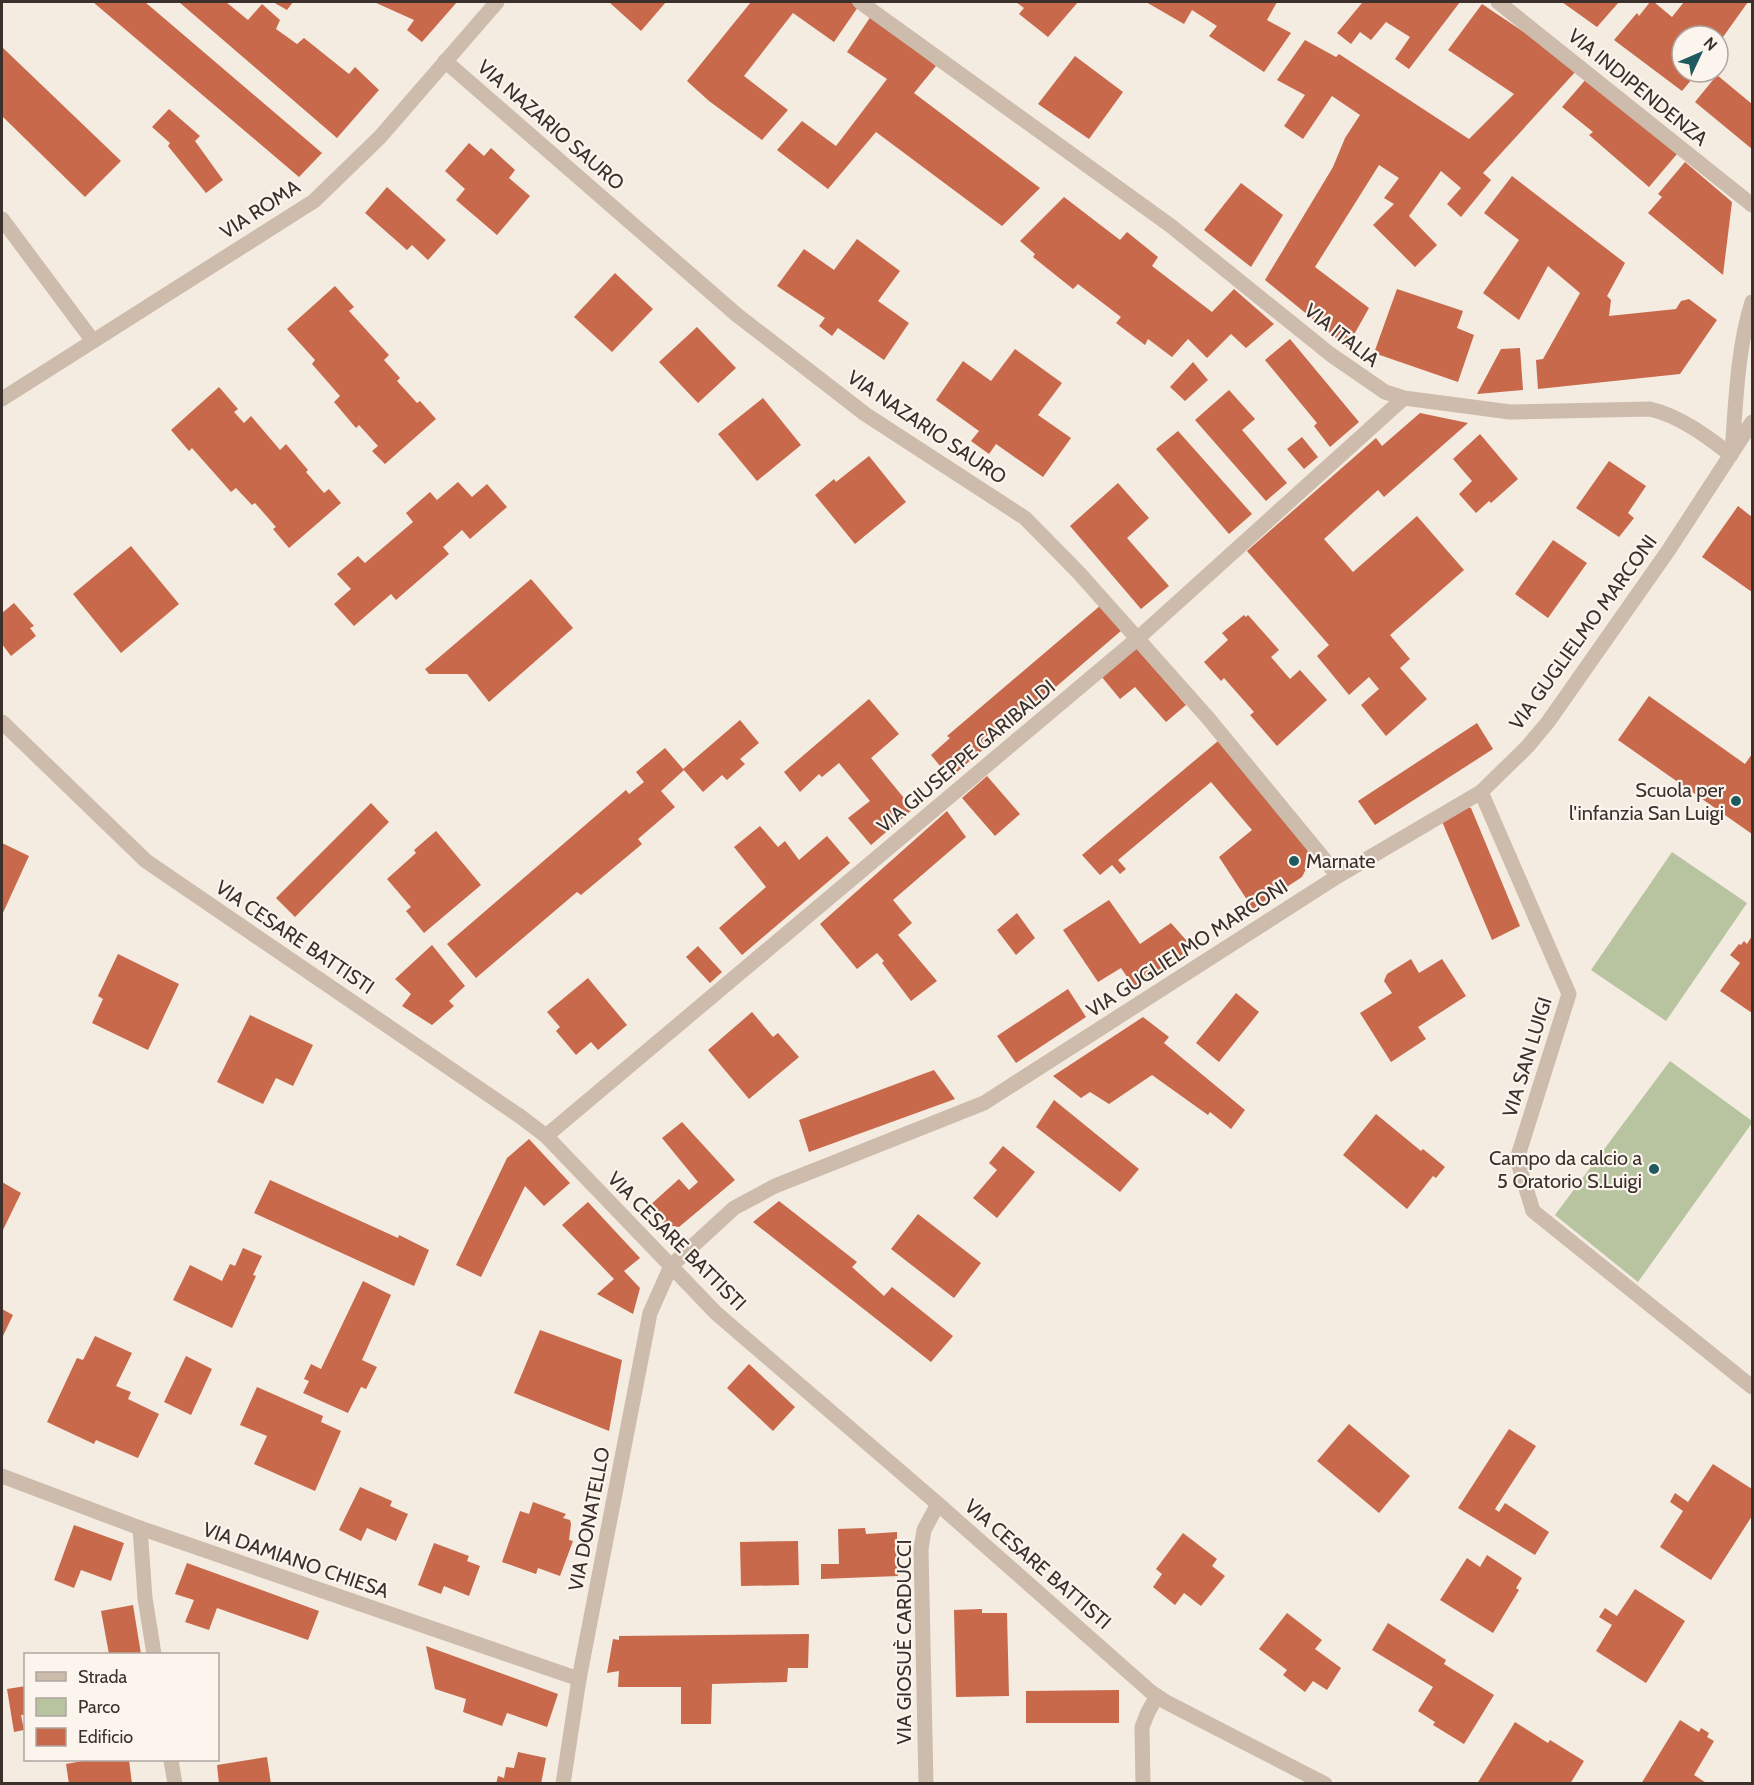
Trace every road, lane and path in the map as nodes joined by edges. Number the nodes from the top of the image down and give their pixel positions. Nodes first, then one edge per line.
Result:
1 (497, 2) edge
2 (860, 2) edge
3 (1498, 2) edge
4 (446, 61) junction
5 (1752, 205) edge
6 (2, 219) edge
7 (1752, 302) edge
8 (1744, 335) junction
9 (93, 341) junction
10 (1752, 350) edge
11 (1404, 398) junction
12 (2, 399) edge
13 (1752, 422) edge
14 (1731, 455) junction
15 (1137, 639) junction
16 (2, 722) edge
17 (1481, 792) junction
18 (1338, 876) junction
19 (546, 1136) junction
20 (671, 1266) junction
21 (1752, 1387) edge
22 (2, 1476) edge
23 (938, 1504) junction
24 (140, 1528) junction
25 (154, 1653) edge
26 (579, 1679) junction
27 (1157, 1696) junction
28 (171, 1761) edge
29 (175, 1784) edge
30 (563, 1784) edge
31 (926, 1784) edge
32 (1143, 1784) edge
33 (1325, 1784) edge

1 - 4 street, VIA ROMA
2 - 11 street, VIA ITALIA
3 - 5 street, VIA INDIPENDENZA
4 - 9 street, VIA ROMA
4 - 15 street, VIA NAZARIO SAURO
6 - 9 street
7 - 8 street
8 - 10 street
8 - 14 street
9 - 12 street, VIA ROMA
11 - 14 street, VIA ITALIA
11 - 15 street, VIA GIUSEPPE GARIBALDI
13 - 14 street, VIA GUGLIELMO MARCONI
14 - 17 street, VIA GUGLIELMO MARCONI
15 - 18 street, VIA NAZARIO SAURO
15 - 19 street, VIA GIUSEPPE GARIBALDI
16 - 19 street, VIA CESARE BATTISTI
17 - 18 street, VIA GUGLIELMO MARCONI
17 - 21 street, VIA SAN LUIGI
18 - 20 street, VIA GUGLIELMO MARCONI
19 - 20 street, VIA CESARE BATTISTI
20 - 23 street, VIA CESARE BATTISTI
20 - 26 street, VIA DONATELLO
22 - 24 street, VIA DAMIANO CHIESA
23 - 27 street, VIA CESARE BATTISTI
23 - 31 street, VIA GIOSUÈ CARDUCCI
24 - 25 street
24 - 26 street, VIA DAMIANO CHIESA
26 - 30 street, VIA DONATELLO
27 - 32 street
27 - 33 street, VIA CESARE BATTISTI
28 - 29 street

